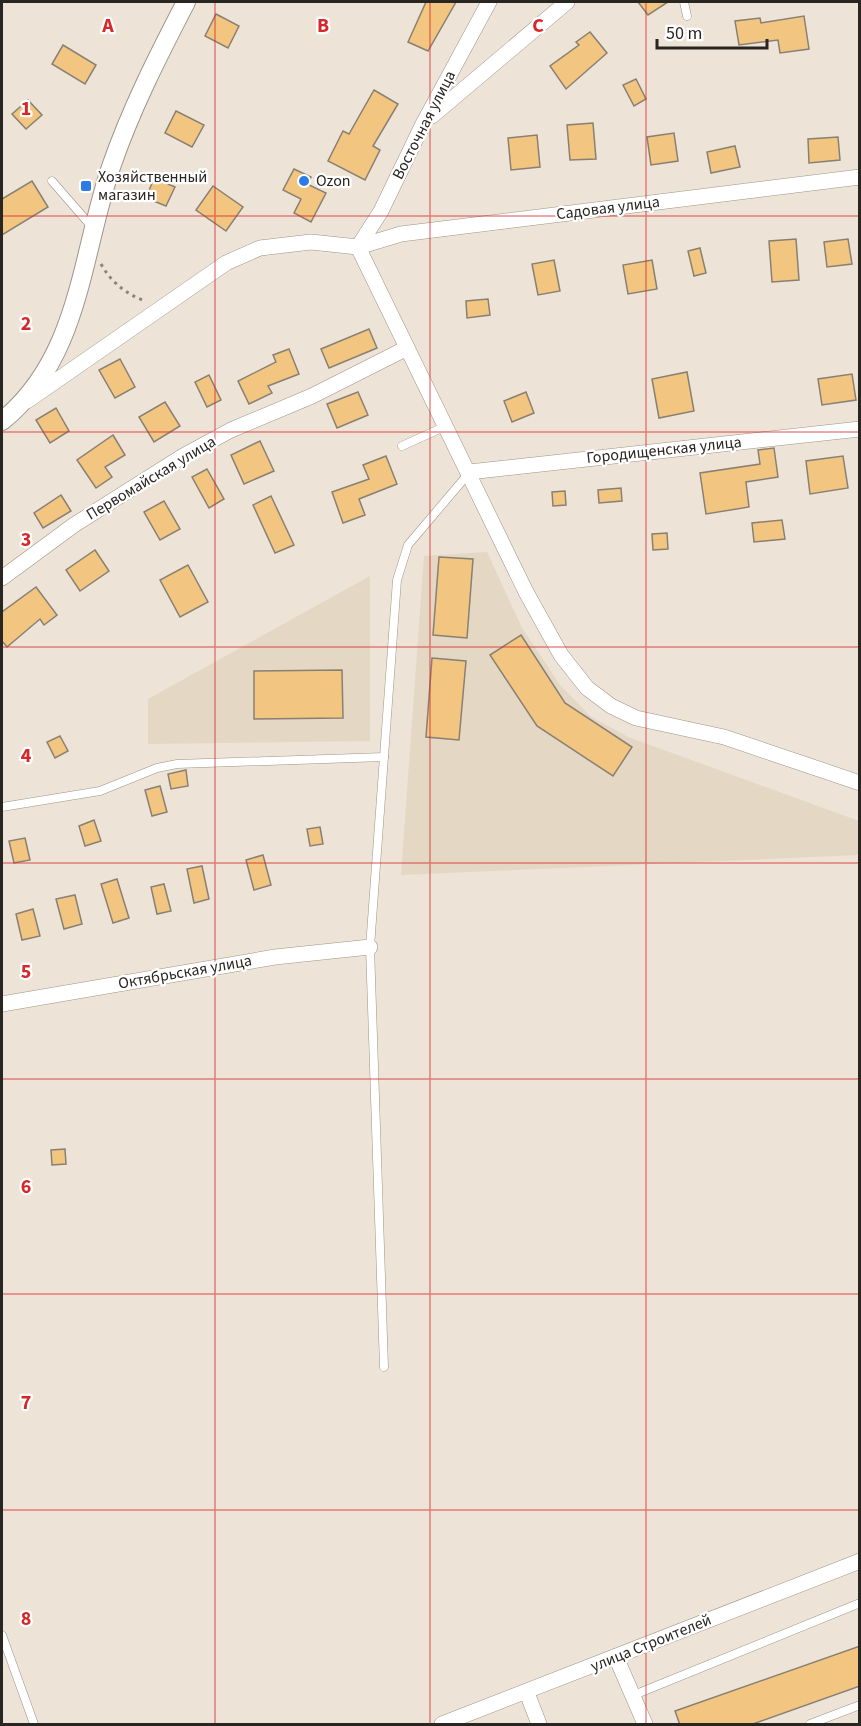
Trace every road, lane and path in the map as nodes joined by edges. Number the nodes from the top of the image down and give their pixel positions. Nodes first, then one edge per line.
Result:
1 (186, 2) edge
2 (489, 2) edge
3 (567, 2) edge
4 (684, 2) edge
5 (687, 16) dead end
6 (423, 124) junction
7 (860, 177) edge
8 (52, 181) dead end
9 (93, 236) junction
10 (358, 247) junction
11 (171, 302) junction
12 (407, 348) junction
13 (23, 404) junction
14 (2, 421) edge
15 (446, 426) junction
16 (860, 429) edge
17 (402, 446) dead end
18 (469, 472) junction
19 (2, 578) edge
20 (384, 757) junction
21 (860, 783) edge
22 (2, 807) edge
23 (370, 947) junction
24 (2, 1004) edge
25 (384, 1367) dead end
26 (860, 1561) edge
27 (860, 1603) edge
28 (2, 1635) edge
29 (616, 1657) junction
30 (527, 1693) junction
31 (634, 1695) junction
32 (860, 1705) edge
33 (34, 1725) edge
34 (442, 1725) edge
35 (539, 1725) edge
36 (645, 1725) edge
37 (810, 1725) edge

1 - 9 street
2 - 6 street, Восточная улица
3 - 6 street
4 - 5 lane
6 - 10 street, Восточная улица
7 - 10 street, Садовая улица
8 - 9 lane
9 - 11 path
9 - 13 street
10 - 11 street
10 - 12 street
11 - 13 street
12 - 15 street
12 - 19 street, Первомайская улица
13 - 14 street
15 - 17 lane
15 - 18 street
16 - 18 street, Городищенская улица
18 - 20 lane
18 - 21 street
20 - 22 lane
20 - 23 lane
23 - 24 street, Октябрьская улица
23 - 25 lane
26 - 29 street, улица Строителей
27 - 31 lane
28 - 33 lane
29 - 30 street, улица Строителей
29 - 31 street
30 - 34 street, улица Строителей
30 - 35 street
31 - 36 street
32 - 37 lane

